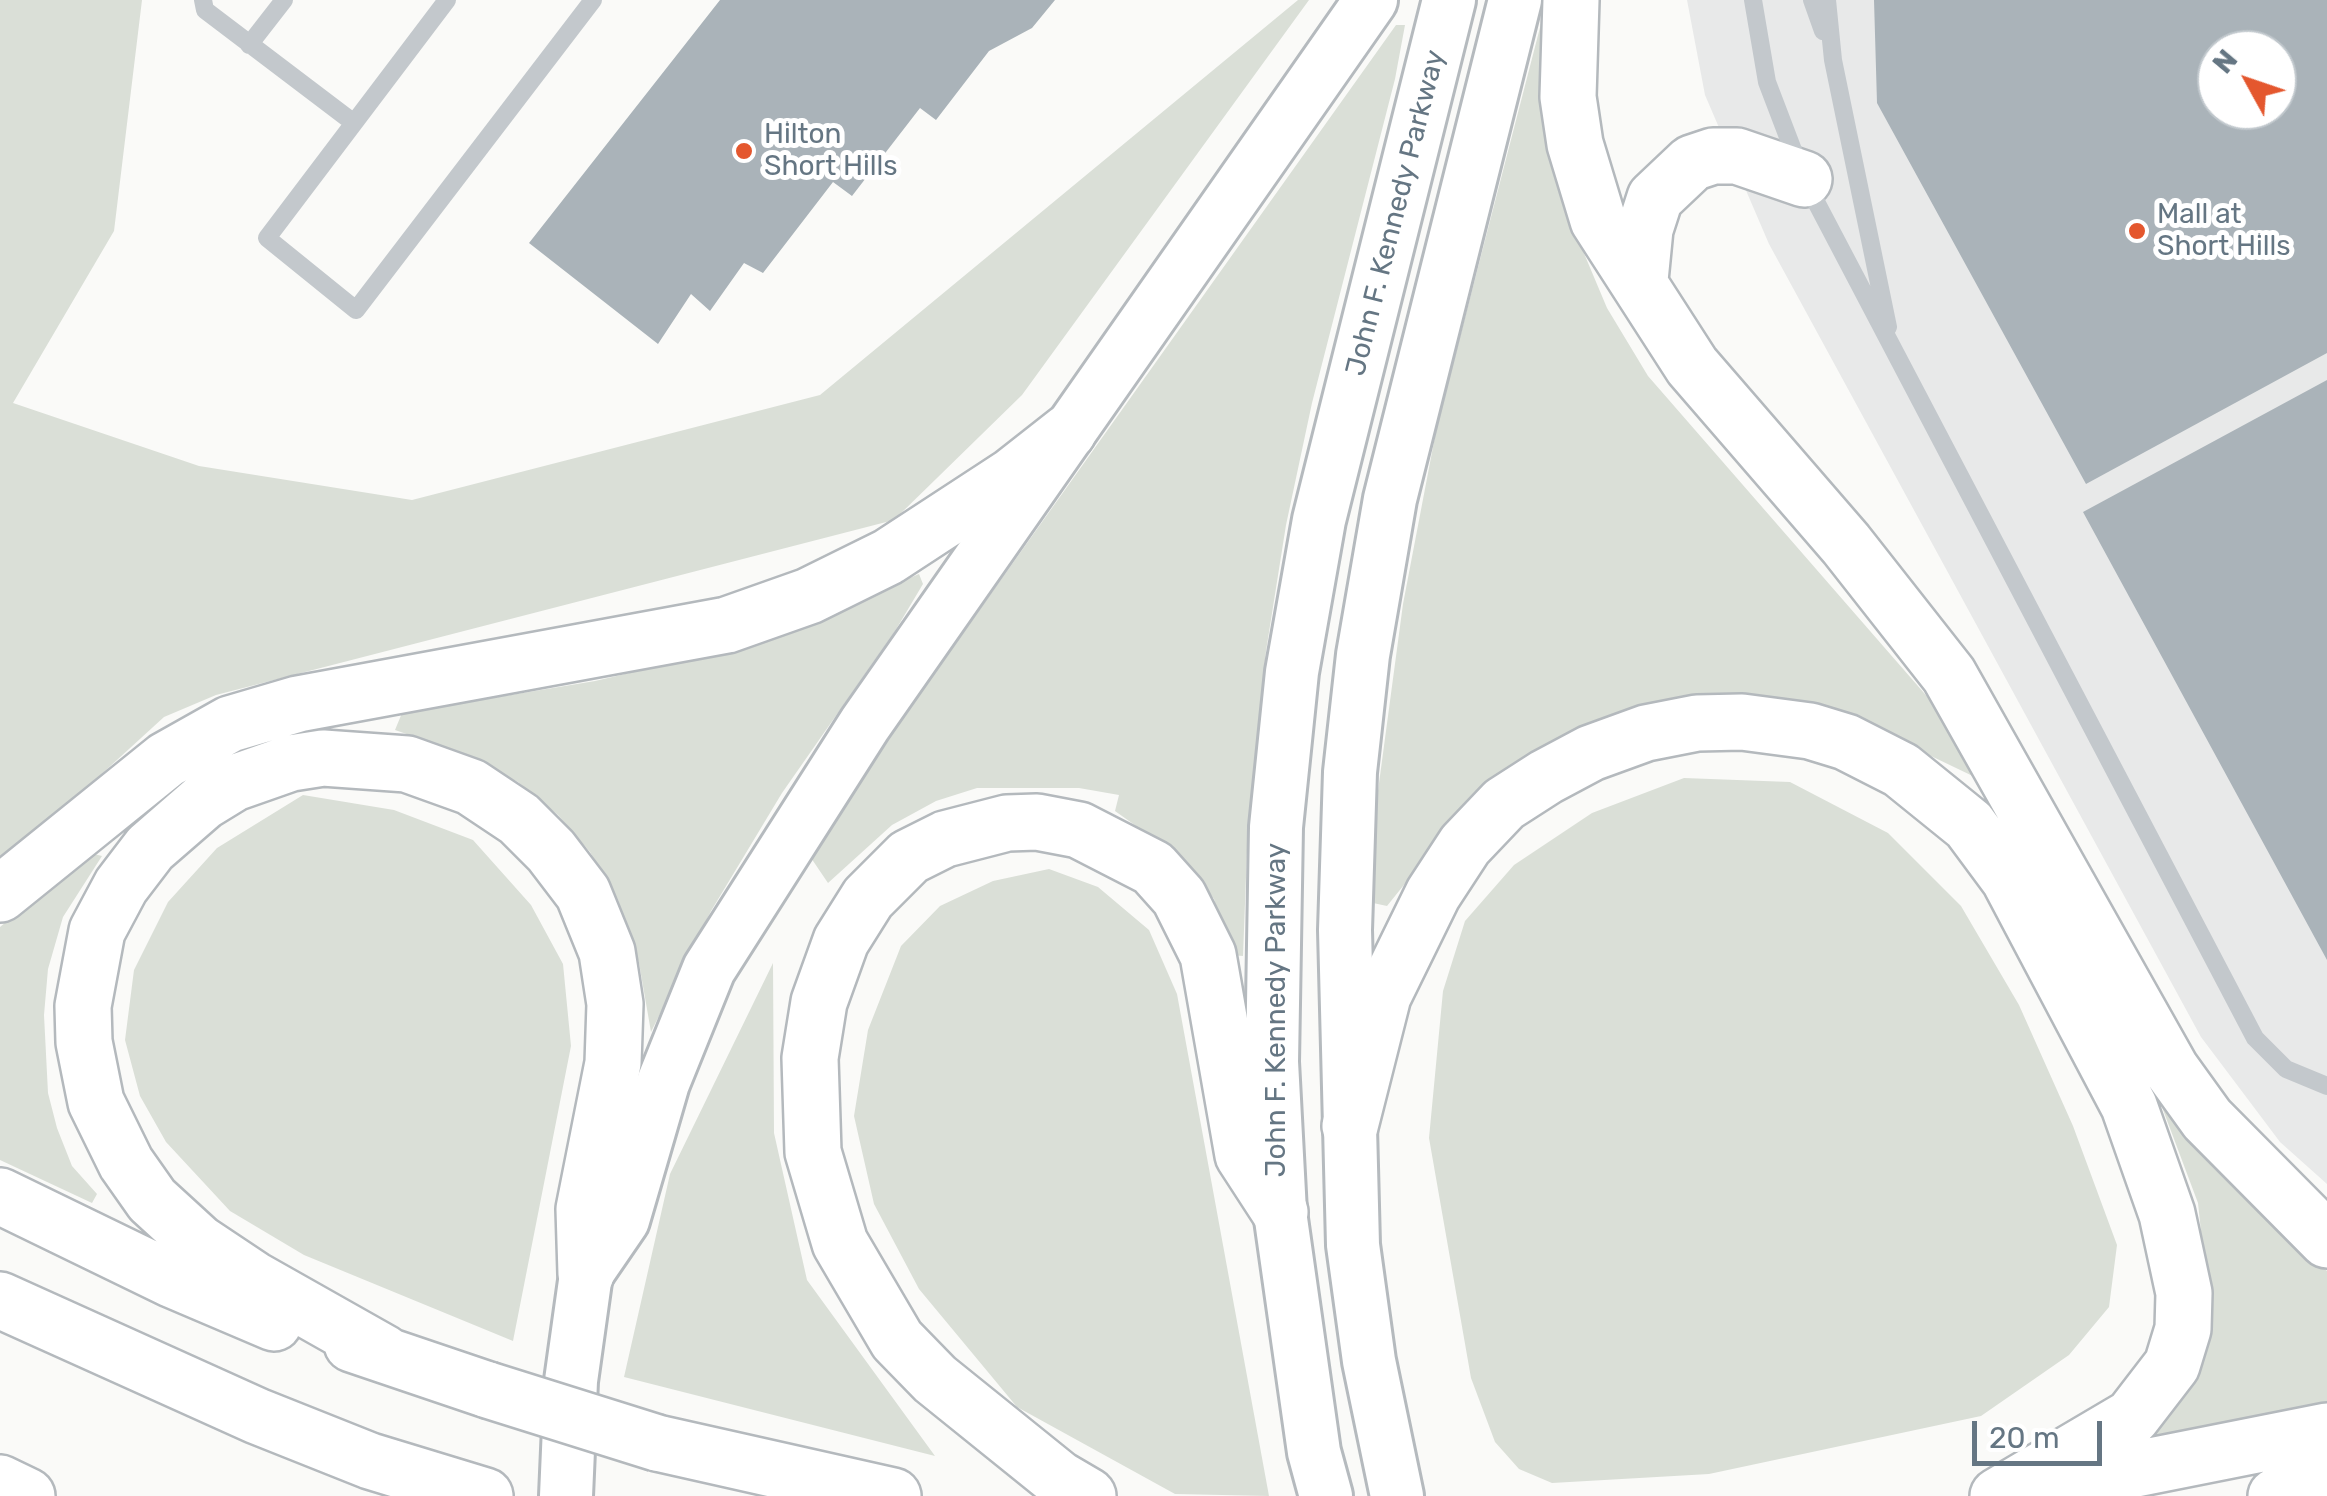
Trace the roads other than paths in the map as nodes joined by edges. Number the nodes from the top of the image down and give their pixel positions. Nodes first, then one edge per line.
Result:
1 (203, 0) edge
2 (284, 0) edge
3 (447, 0) edge
4 (593, 0) edge
5 (1371, 0) edge
6 (1449, 0) edge
7 (1515, 0) edge
8 (1570, 0) edge
9 (1753, 0) edge
10 (1812, 0) edge
11 (1827, 0) edge
12 (249, 44) junction
13 (1833, 60) junction
14 (354, 124) junction
15 (1804, 180) junction
16 (1640, 280) junction
17 (1894, 352) junction
18 (1068, 432) junction
19 (0, 894) edge
20 (2327, 1086) edge
21 (1350, 1126) junction
22 (0, 1196) edge
23 (1280, 1212) junction
24 (2327, 1240) edge
25 (586, 1274) junction
26 (0, 1300) edge
27 (384, 1353) junction
28 (2327, 1432) edge
29 (0, 1483) edge
30 (2327, 1485) edge
31 (27, 1496) edge
32 (484, 1496) edge
33 (566, 1496) edge
34 (893, 1496) edge
35 (1088, 1496) edge
36 (1326, 1496) edge
37 (1397, 1496) edge
38 (1997, 1496) edge
39 (2276, 1496) edge

1 - 12 lane
2 - 12 lane
3 - 14 lane
4 - 14 lane
5 - 18 main road
6 - 23 main road, John F. Kennedy Parkway
7 - 21 main road
8 - 16 highway
9 - 15 lane
10 - 13 lane
11 - 13 lane
12 - 14 lane
13 - 17 lane
15 - 16 highway
15 - 17 lane
16 - 24 highway
17 - 20 lane
18 - 19 highway
18 - 25 main road
21 - 37 main road
21 - 38 highway
22 - 27 highway
23 - 35 highway
23 - 36 main road, John F. Kennedy Parkway
25 - 27 highway
25 - 33 main road
26 - 32 highway
27 - 34 highway, bridge
28 - 38 highway
29 - 31 highway
30 - 39 highway

